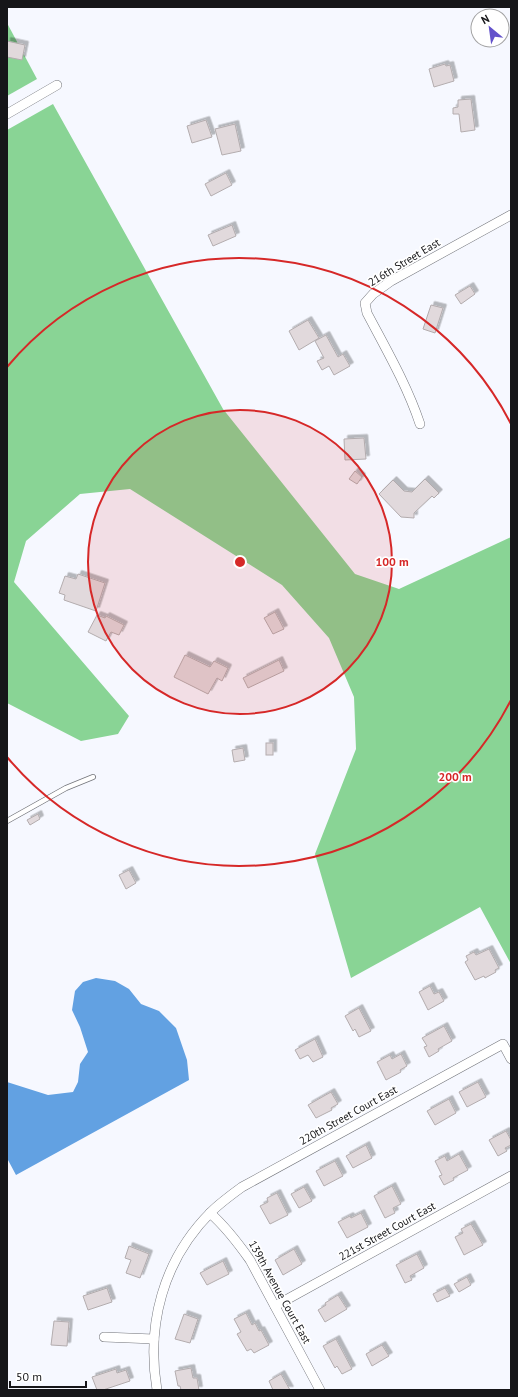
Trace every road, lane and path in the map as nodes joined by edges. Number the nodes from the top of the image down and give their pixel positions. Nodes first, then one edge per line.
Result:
1 (57, 85) dead end
2 (7, 114) edge
3 (511, 215) edge
4 (420, 424) dead end
5 (93, 777) dead end
6 (7, 821) edge
7 (511, 1059) edge
8 (511, 1176) edge
9 (210, 1213) junction
10 (275, 1306) junction
11 (104, 1337) dead end
12 (154, 1339) junction
13 (157, 1390) edge
14 (320, 1390) edge

1 - 2 street
3 - 4 street, 216th Street East
5 - 6 lane
7 - 9 street, 220th Street Court East
8 - 10 street, 221st Street Court East
9 - 10 street, 139th Avenue Court East
9 - 12 street, 220th Street Court East
10 - 14 street, 139th Avenue Court East
11 - 12 street
12 - 13 street, 220th Street Court East

